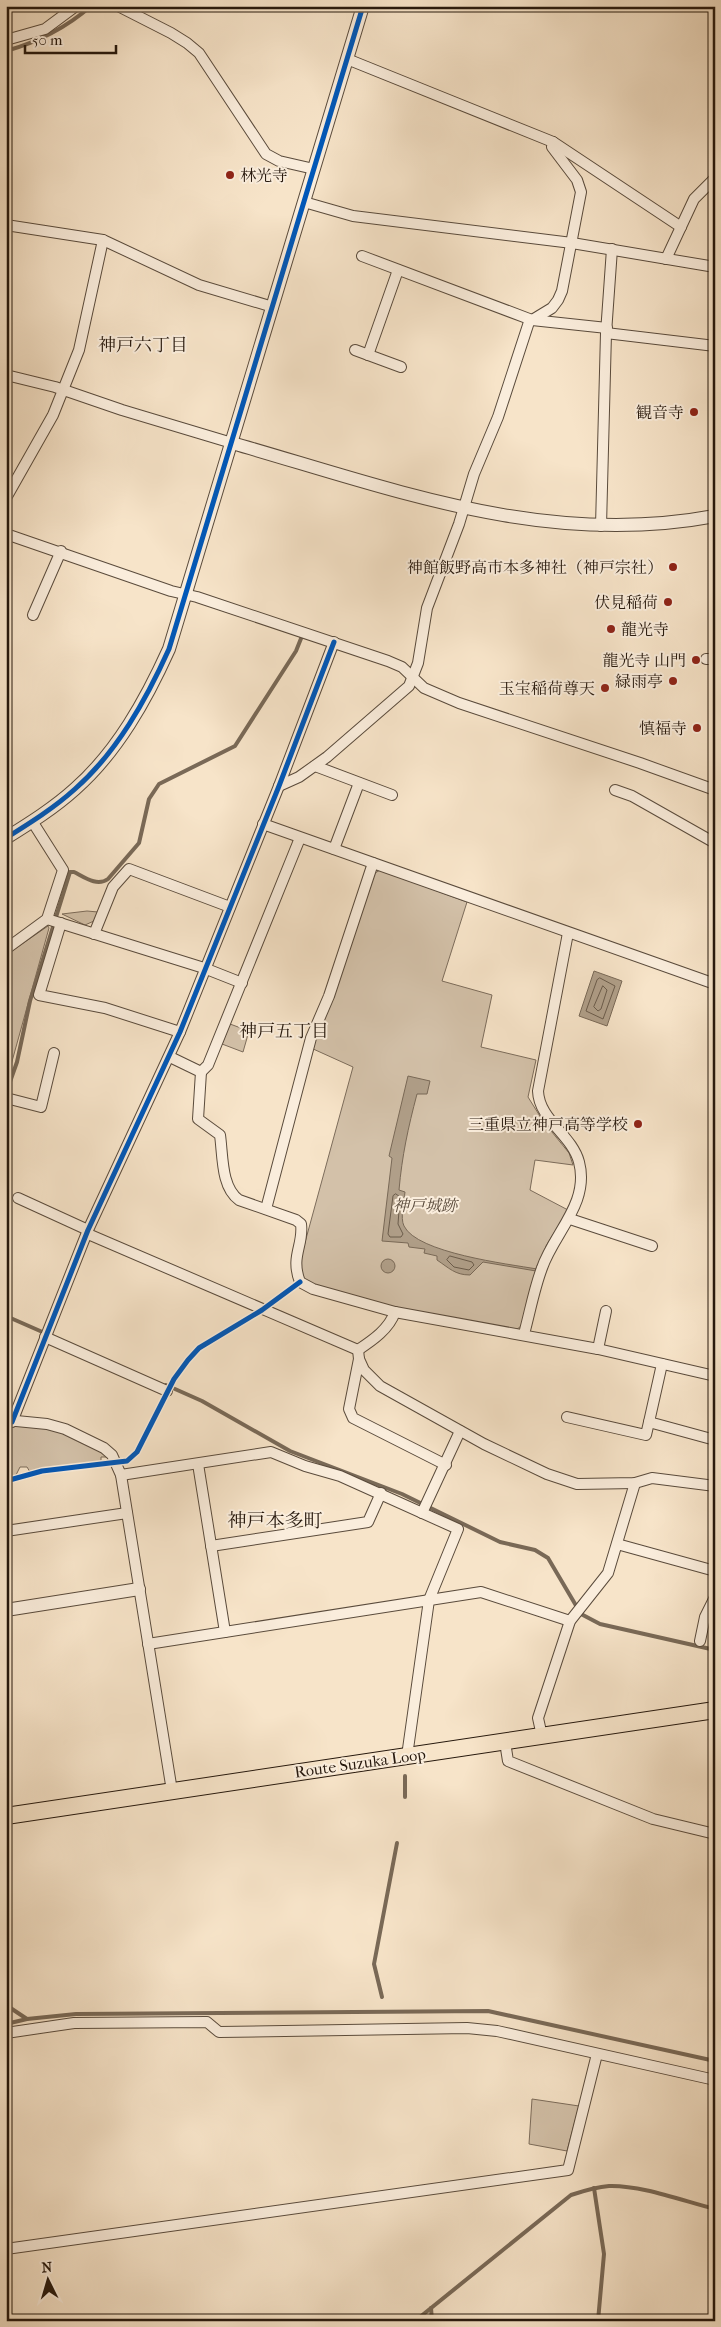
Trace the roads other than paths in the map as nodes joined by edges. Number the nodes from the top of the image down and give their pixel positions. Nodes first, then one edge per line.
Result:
1 (76, 6) edge
2 (118, 6) edge
3 (364, 6) edge
4 (6, 40) edge
5 (347, 59) junction
6 (553, 142) junction
7 (314, 169) junction
8 (715, 178) edge
9 (304, 202) junction
10 (6, 225) edge
11 (681, 227) junction
12 (103, 240) junction
13 (572, 242) junction
14 (612, 249) junction
15 (362, 256) dead end
16 (666, 259) junction
17 (715, 267) edge
18 (398, 270) junction
19 (273, 307) junction
20 (532, 320) junction
21 (606, 331) junction
22 (715, 346) edge
23 (355, 350) dead end
24 (368, 355) junction
25 (401, 366) dead end
26 (6, 375) edge
27 (62, 390) junction
28 (232, 443) junction
29 (6, 498) edge
30 (464, 508) junction
31 (715, 516) edge
32 (601, 526) junction
33 (6, 534) edge
34 (61, 551) junction
35 (186, 594) junction
36 (33, 615) dead end
37 (334, 642) junction
38 (412, 678) junction
39 (315, 766) junction
40 (359, 783) junction
41 (279, 786) junction
42 (615, 790) dead end
43 (715, 790) edge
44 (392, 795) dead end
45 (32, 822) junction
46 (263, 824) junction
47 (6, 838) edge
48 (300, 838) junction
49 (715, 842) edge
50 (334, 849) junction
51 (373, 864) junction
52 (230, 907) junction
53 (47, 919) junction
54 (62, 923) junction
55 (568, 933) junction
56 (94, 934) junction
57 (6, 949) edge
58 (204, 968) junction
59 (242, 982) junction
60 (715, 984) edge
61 (180, 1032) junction
62 (54, 1053) dead end
63 (170, 1057) junction
64 (201, 1072) junction
65 (9, 1098) edge
66 (18, 1198) dead end
67 (266, 1209) junction
68 (570, 1219) junction
69 (88, 1232) junction
70 (652, 1246) dead end
71 (606, 1311) dead end
72 (395, 1312) junction
73 (47, 1334) junction
74 (524, 1334) junction
75 (598, 1349) junction
76 (358, 1355) junction
77 (662, 1364) junction
78 (715, 1376) edge
79 (167, 1391) dead end
80 (567, 1418) dead end
81 (9, 1421) edge
82 (649, 1422) junction
83 (460, 1431) junction
84 (715, 1440) edge
85 (198, 1464) junction
86 (446, 1465) junction
87 (121, 1475) junction
88 (635, 1482) junction
89 (715, 1486) edge
90 (381, 1493) junction
91 (424, 1508) junction
92 (126, 1513) junction
93 (6, 1531) edge
94 (617, 1544) junction
95 (211, 1546) junction
96 (715, 1571) edge
97 (139, 1589) junction
98 (715, 1597) edge
99 (429, 1600) junction
100 (6, 1610) edge
101 (572, 1619) junction
102 (225, 1632) junction
103 (700, 1641) dead end
104 (148, 1644) junction
105 (715, 1710) edge
106 (542, 1736) junction
107 (505, 1742) junction
108 (407, 1756) junction
109 (172, 1791) junction
110 (6, 1816) edge
111 (715, 1834) edge
112 (6, 2033) edge
113 (597, 2054) junction
114 (715, 2080) edge
115 (6, 2249) edge

1 - 4 street
2 - 7 street
3 - 5 street
5 - 6 street
5 - 7 street
6 - 11 street
6 - 13 street
7 - 9 street
8 - 11 street
9 - 13 street
9 - 19 street
10 - 12 street
11 - 16 street
12 - 19 street
12 - 27 street
13 - 14 street
13 - 20 street
14 - 16 street
14 - 21 street
15 - 18 street
16 - 17 street
18 - 20 street
18 - 24 street
19 - 28 street
20 - 21 street
20 - 30 street
21 - 22 street
21 - 32 street
23 - 24 street
24 - 25 street
26 - 27 street
27 - 28 street
27 - 29 street
28 - 30 street
28 - 35 street
30 - 32 street
30 - 38 street
31 - 32 street
33 - 34 street
34 - 35 street
34 - 36 street
35 - 37 street
35 - 45 street
37 - 38 street
37 - 41 street
38 - 39 street
38 - 43 street
39 - 40 street
39 - 41 street
40 - 44 street
40 - 50 street
41 - 46 street
42 - 49 street
45 - 47 street
45 - 53 street
46 - 48 street
46 - 52 street
48 - 50 street
48 - 59 street
50 - 51 street
51 - 55 street
51 - 67 street
52 - 56 street
52 - 58 street
53 - 54 street
53 - 57 street
54 - 56 street
54 - 61 street
55 - 60 street
55 - 68 street
56 - 58 street
58 - 59 street
58 - 61 street
59 - 64 street
61 - 63 street
62 - 65 street
63 - 64 street
63 - 69 street
64 - 67 street
66 - 69 street
67 - 72 street
68 - 70 street
68 - 74 street
69 - 73 street
69 - 76 street
71 - 75 street
72 - 74 street
72 - 76 street
73 - 79 street
73 - 81 street
74 - 75 street
75 - 77 street
76 - 83 street
76 - 86 street
77 - 78 street
77 - 82 street
80 - 82 street
81 - 87 street
82 - 84 street
83 - 86 street
83 - 88 street
85 - 87 street
85 - 90 street
85 - 95 street
86 - 91 street
87 - 92 street
88 - 89 street
88 - 94 street
90 - 91 street
90 - 95 street
91 - 99 street
92 - 93 street
92 - 97 street
94 - 96 street
94 - 101 street
95 - 102 street
97 - 100 street
97 - 104 street
98 - 103 street
99 - 101 street
99 - 102 street
99 - 108 street
101 - 106 street
102 - 104 street
104 - 109 street
105 - 106 main road, Route Suzuka Loop
106 - 107 main road, Route Suzuka Loop
107 - 108 main road, Route Suzuka Loop
107 - 111 street
108 - 109 main road, Route Suzuka Loop
109 - 110 main road, Route Suzuka Loop
112 - 113 street
113 - 114 street
113 - 115 street

